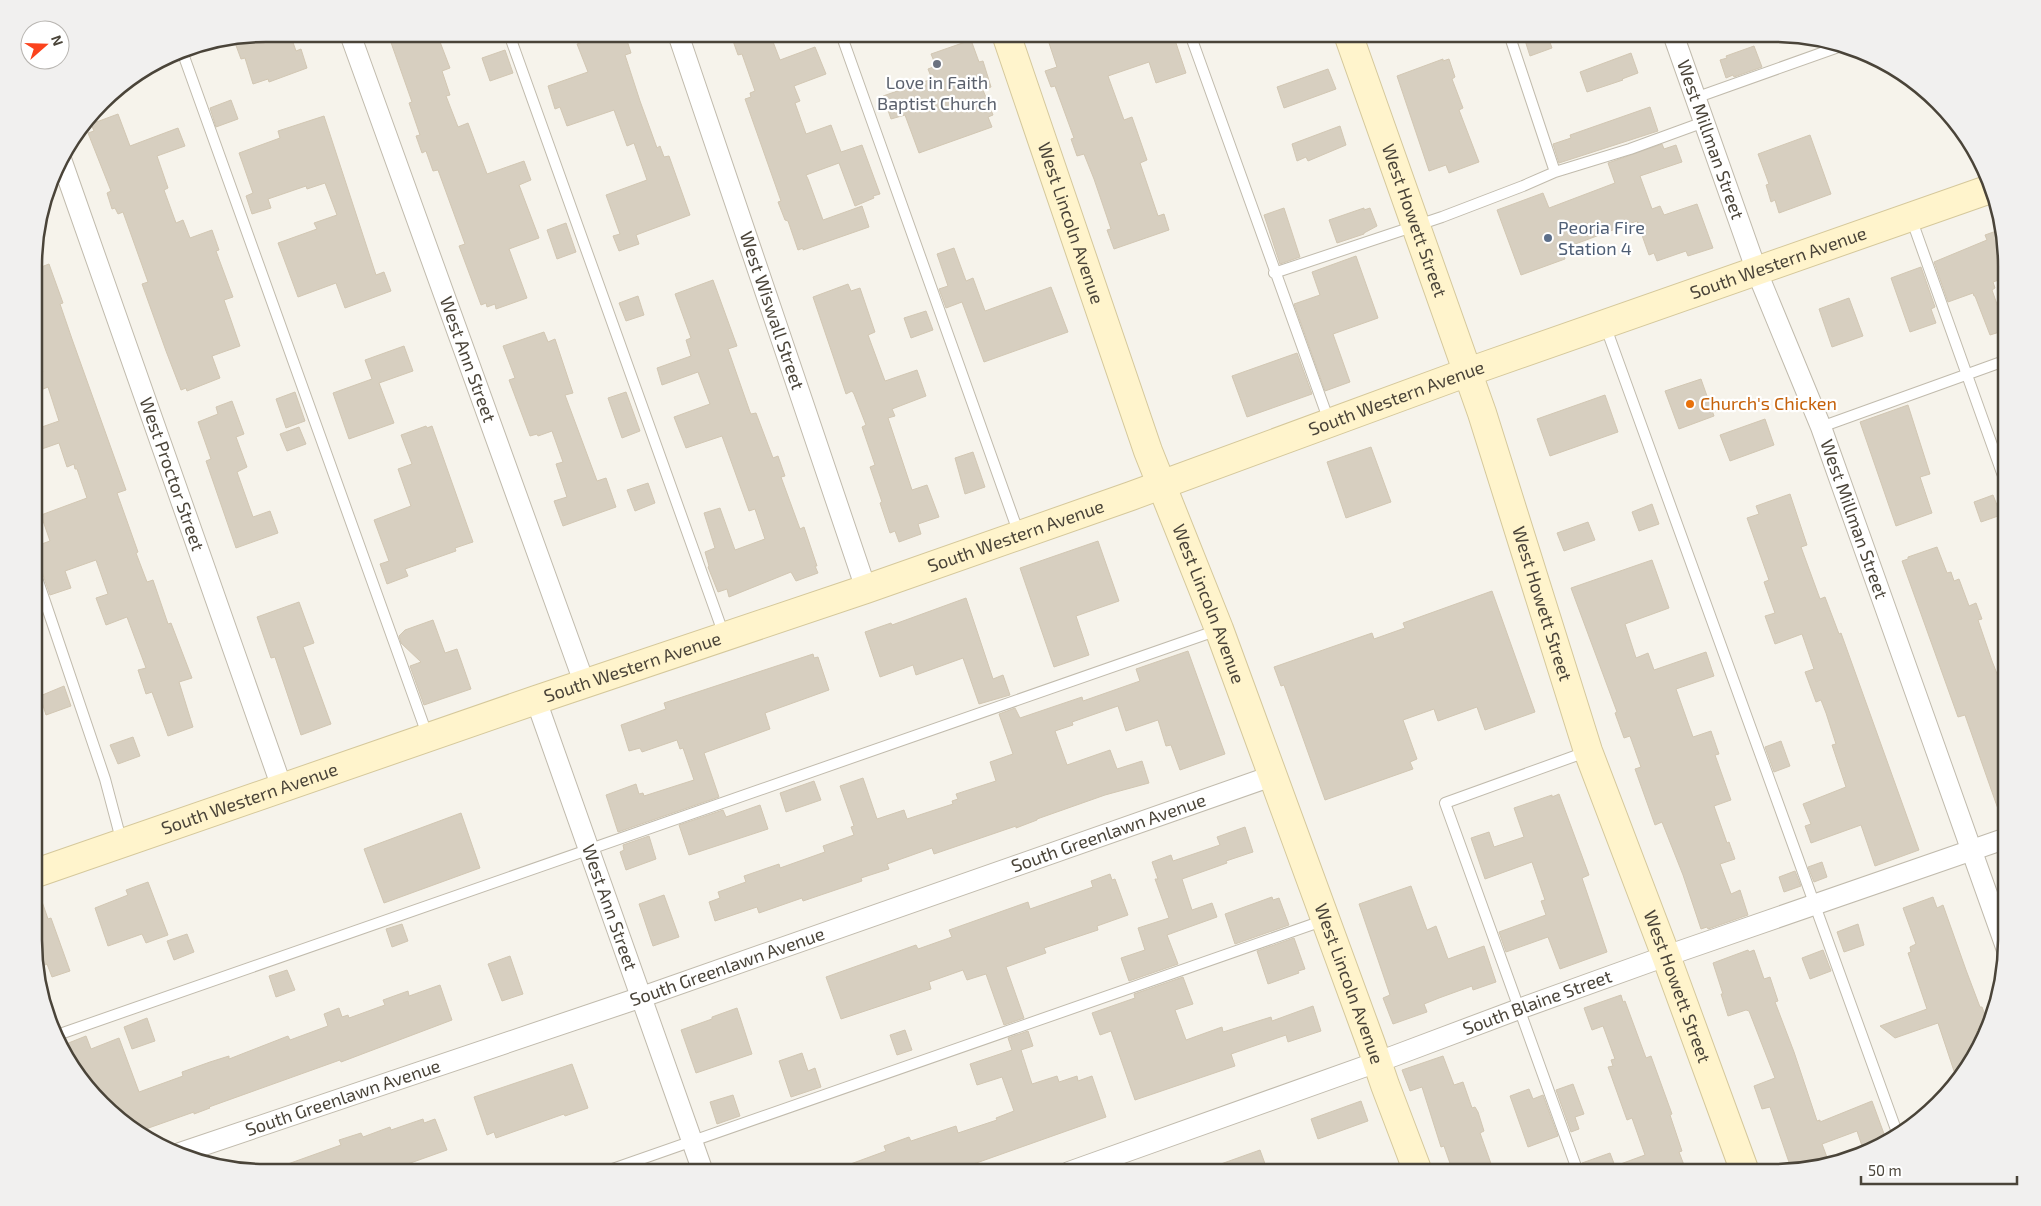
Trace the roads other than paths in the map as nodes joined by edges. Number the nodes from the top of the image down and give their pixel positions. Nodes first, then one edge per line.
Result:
1 (353, 42) edge
2 (512, 42) edge
3 (681, 42) edge
4 (844, 42) edge
5 (1009, 42) edge
6 (1193, 42) edge
7 (1351, 42) edge
8 (1512, 42) edge
9 (1676, 42) edge
10 (1830, 49) edge
11 (185, 58) edge
12 (1695, 98) junction
13 (1704, 122) junction
14 (65, 170) edge
15 (1555, 172) junction
16 (1985, 191) edge
17 (1911, 218) junction
18 (1415, 226) junction
19 (1757, 272) junction
20 (1274, 273) junction
21 (1605, 324) junction
22 (1999, 363) edge
23 (1468, 372) junction
24 (1967, 375) junction
25 (1329, 422) junction
26 (1821, 427) junction
27 (1999, 464) edge
28 (1160, 485) junction
29 (1019, 535) junction
30 (866, 589) junction
31 (42, 593) edge
32 (1220, 629) junction
33 (724, 637) junction
34 (584, 685) junction
35 (536, 700) junction
36 (428, 738) junction
37 (1588, 751) junction
38 (1272, 776) junction
39 (282, 788) junction
40 (1999, 841) edge
41 (122, 843) junction
42 (589, 849) junction
43 (1971, 850) junction
44 (42, 871) edge
45 (1815, 904) junction
46 (1325, 920) junction
47 (1999, 928) edge
48 (1666, 956) junction
49 (642, 997) junction
50 (1519, 1009) junction
51 (64, 1033) edge
52 (1377, 1062) junction
53 (1895, 1128) edge
54 (692, 1141) junction
55 (190, 1150) edge
56 (627, 1164) edge
57 (700, 1164) edge
58 (1091, 1164) edge
59 (1415, 1164) edge
60 (1575, 1164) edge
61 (1742, 1164) edge

1 - 34 street, West Ann Street
2 - 33 lane
3 - 30 street, West Wiswall Street
4 - 29 lane
5 - 28 main road, West Lincoln Avenue
6 - 20 lane
7 - 18 main road, West Howett Street
8 - 15 lane
9 - 12 street, West Millman Street
10 - 12 lane
11 - 36 lane
12 - 13 street, West Millman Street
13 - 15 lane
13 - 19 street, West Millman Street
14 - 39 street, West Proctor Street
15 - 18 lane
16 - 17 main road, South Western Avenue
17 - 19 main road, South Western Avenue
17 - 24 lane
18 - 20 lane
18 - 23 main road, West Howett Street
19 - 21 main road, South Western Avenue
19 - 26 street, West Millman Street
20 - 25 lane
21 - 23 main road, South Western Avenue
21 - 45 lane
22 - 24 lane
23 - 25 main road, South Western Avenue
23 - 37 main road, West Howett Street
24 - 26 lane
24 - 27 lane
25 - 28 main road, South Western Avenue
26 - 43 street, West Millman Street
28 - 29 main road, South Western Avenue
28 - 32 main road, West Lincoln Avenue
29 - 30 main road, South Western Avenue
30 - 33 main road, South Western Avenue
31 - 41 lane
32 - 38 main road, West Lincoln Avenue
32 - 42 lane
33 - 34 main road, South Western Avenue
34 - 35 main road, South Western Avenue
35 - 36 main road, South Western Avenue
35 - 42 street, West Ann Street
36 - 39 main road, South Western Avenue
37 - 48 main road, West Howett Street
37 - 50 lane
38 - 46 main road, West Lincoln Avenue
38 - 49 street, South Greenlawn Avenue
39 - 41 main road, South Western Avenue
40 - 43 street, South Blaine Street
41 - 44 main road, South Western Avenue
42 - 49 street, West Ann Street
42 - 51 lane
43 - 45 street, South Blaine Street
43 - 47 street, West Millman Street
45 - 48 street, South Blaine Street
45 - 53 lane
46 - 52 main road, West Lincoln Avenue
46 - 54 lane
48 - 50 street, South Blaine Street
48 - 61 main road, West Howett Street
49 - 54 street, West Ann Street
49 - 55 street, South Greenlawn Avenue
50 - 52 street, South Blaine Street
50 - 60 lane
52 - 58 street, South Blaine Street
52 - 59 main road, West Lincoln Avenue
54 - 56 lane
54 - 57 street, West Ann Street

